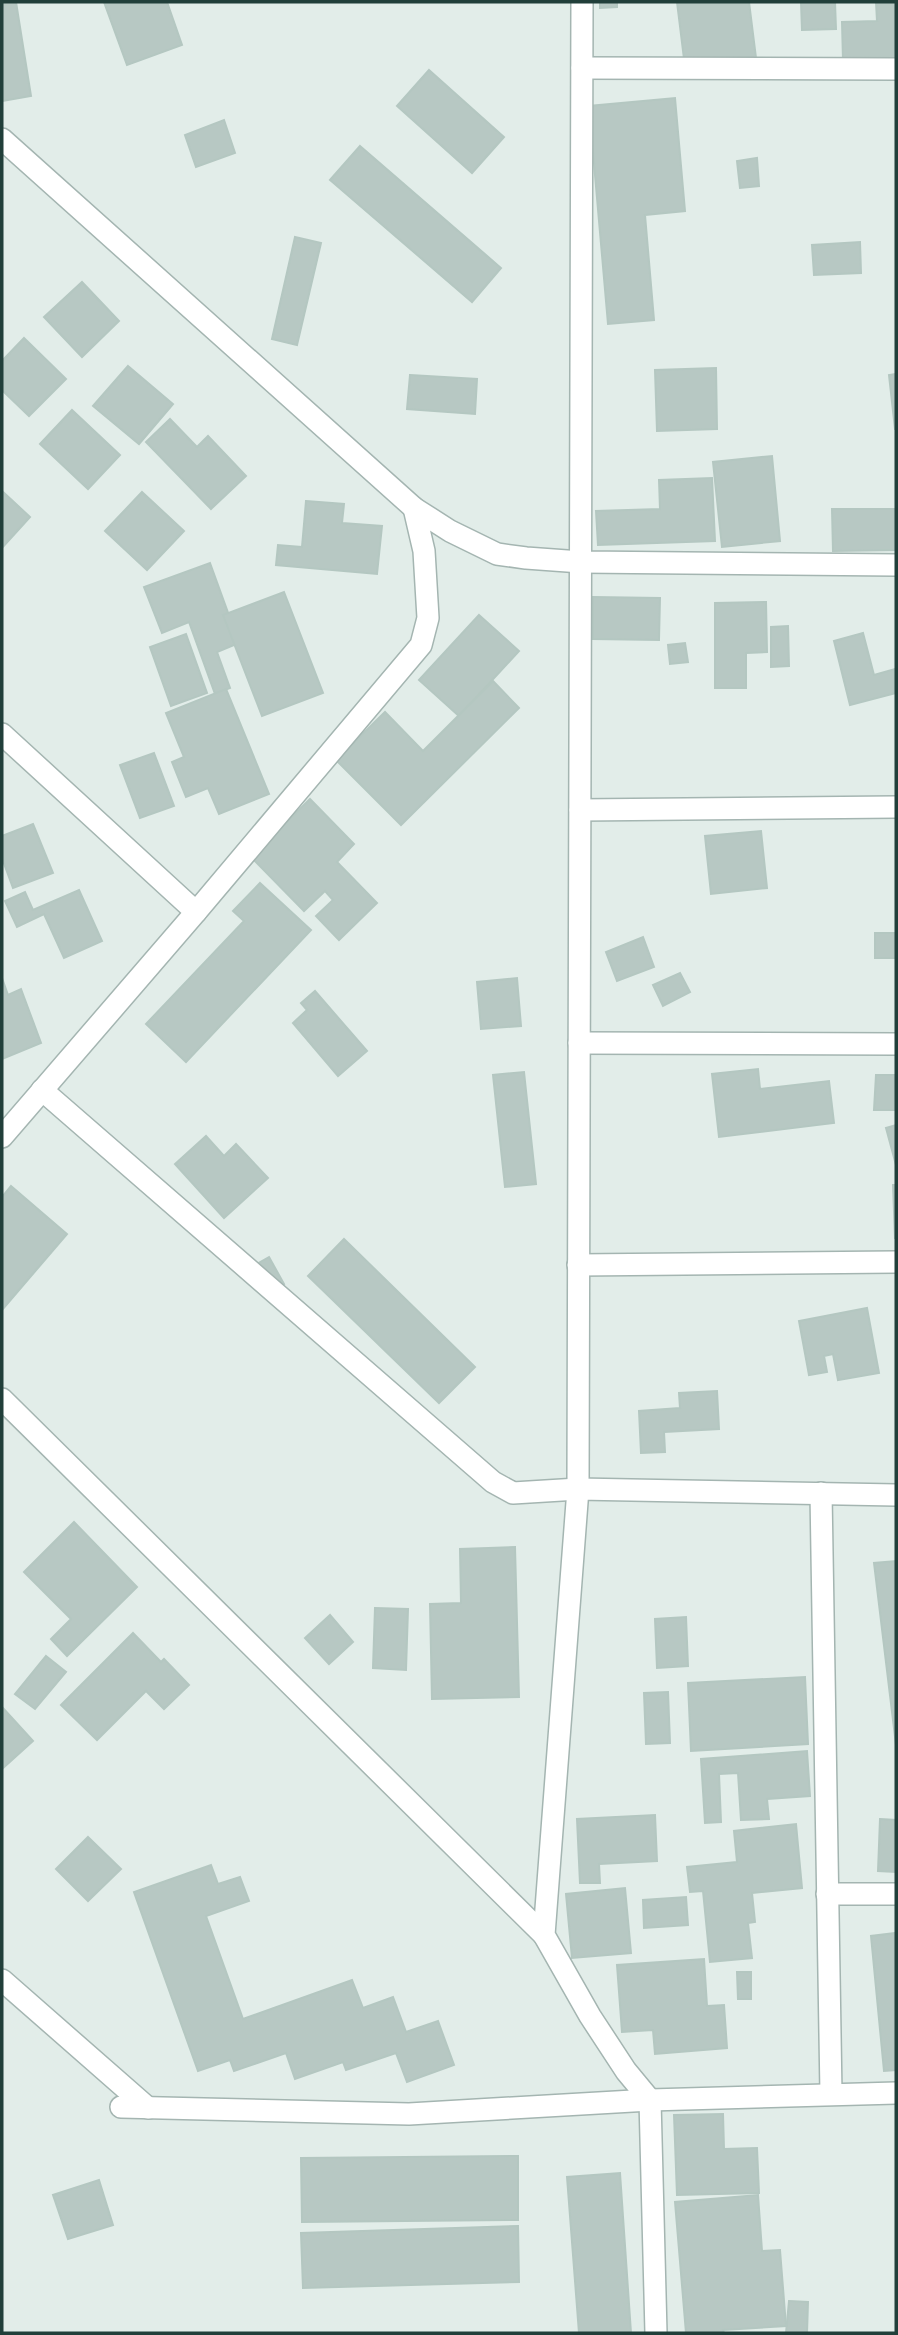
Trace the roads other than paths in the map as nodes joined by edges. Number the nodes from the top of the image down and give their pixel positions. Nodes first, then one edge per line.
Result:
1 (582, 2) edge
2 (582, 68) junction
3 (896, 69) edge
4 (2, 139) edge
5 (414, 508) junction
6 (581, 562) junction
7 (896, 565) edge
8 (2, 734) edge
9 (896, 807) edge
10 (580, 810) junction
11 (196, 912) junction
12 (579, 1043) junction
13 (896, 1044) edge
14 (42, 1090) junction
15 (2, 1136) edge
16 (896, 1262) edge
17 (578, 1265) junction
18 (2, 1399) edge
19 (578, 1489) junction
20 (821, 1493) junction
21 (896, 1495) edge
22 (827, 1894) junction
23 (896, 1894) edge
24 (544, 1935) junction
25 (2, 1980) edge
26 (896, 2093) edge
27 (831, 2094) junction
28 (650, 2101) junction
29 (121, 2107) dead end
30 (148, 2108) junction
31 (656, 2333) edge

1 - 2 street
2 - 3 street
2 - 6 street
4 - 5 street
5 - 6 street
5 - 11 street
6 - 7 street
6 - 10 street
8 - 11 street
9 - 10 street
10 - 12 street
11 - 14 street
12 - 13 street
12 - 17 street
14 - 15 street
14 - 19 street
16 - 17 street
17 - 19 street
18 - 24 street
19 - 20 street
19 - 24 street
20 - 21 street
20 - 22 street
22 - 23 street
22 - 27 street
24 - 28 street
25 - 30 street
26 - 27 street
27 - 28 street
28 - 30 street
28 - 31 street
29 - 30 street

